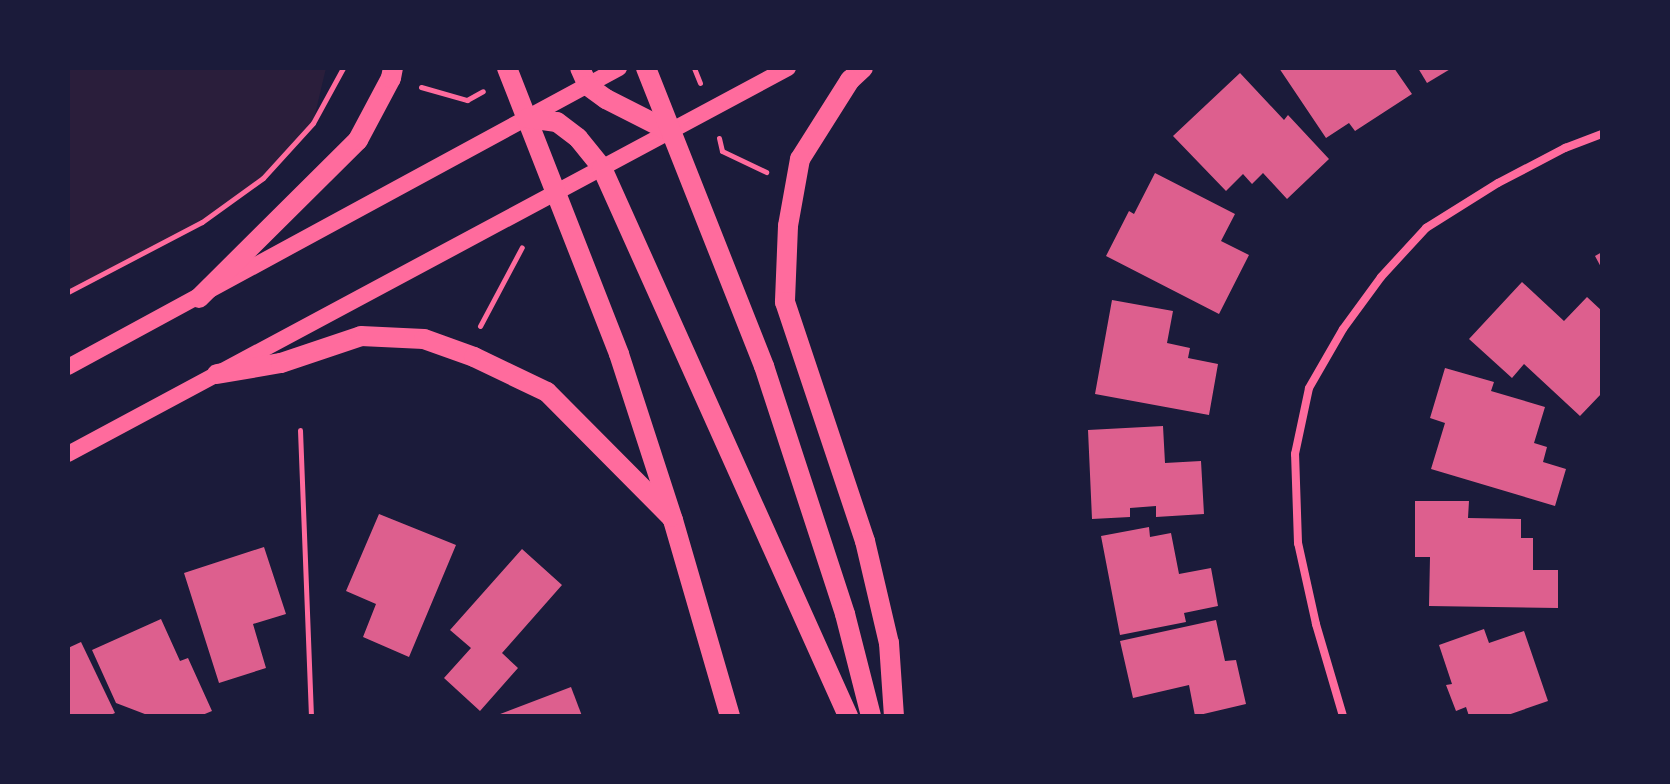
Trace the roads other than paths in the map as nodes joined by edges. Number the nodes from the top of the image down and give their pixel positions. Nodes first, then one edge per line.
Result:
1 (619, 68) edge
2 (646, 68) edge
3 (788, 68) edge
4 (863, 68) edge
5 (508, 72) edge
6 (392, 73) edge
7 (584, 77) edge
8 (528, 118) junction
9 (671, 132) junction
10 (1602, 134) edge
11 (602, 168) junction
12 (555, 192) junction
13 (199, 298) junction
14 (68, 367) edge
15 (217, 374) junction
16 (68, 454) edge
17 (673, 520) junction
18 (730, 716) edge
19 (848, 716) edge
20 (871, 716) edge
21 (894, 716) edge
22 (1343, 716) edge

1 - 7 main road
2 - 9 main road
3 - 9 main road
4 - 21 main road
5 - 8 main road
6 - 13 main road
7 - 8 main road
7 - 9 main road
8 - 11 main road
8 - 12 main road
8 - 13 main road
9 - 11 main road
9 - 20 main road
10 - 22 street
11 - 12 main road
11 - 19 main road
12 - 15 main road
12 - 17 main road
13 - 14 main road
15 - 16 main road
15 - 17 main road
17 - 18 main road

